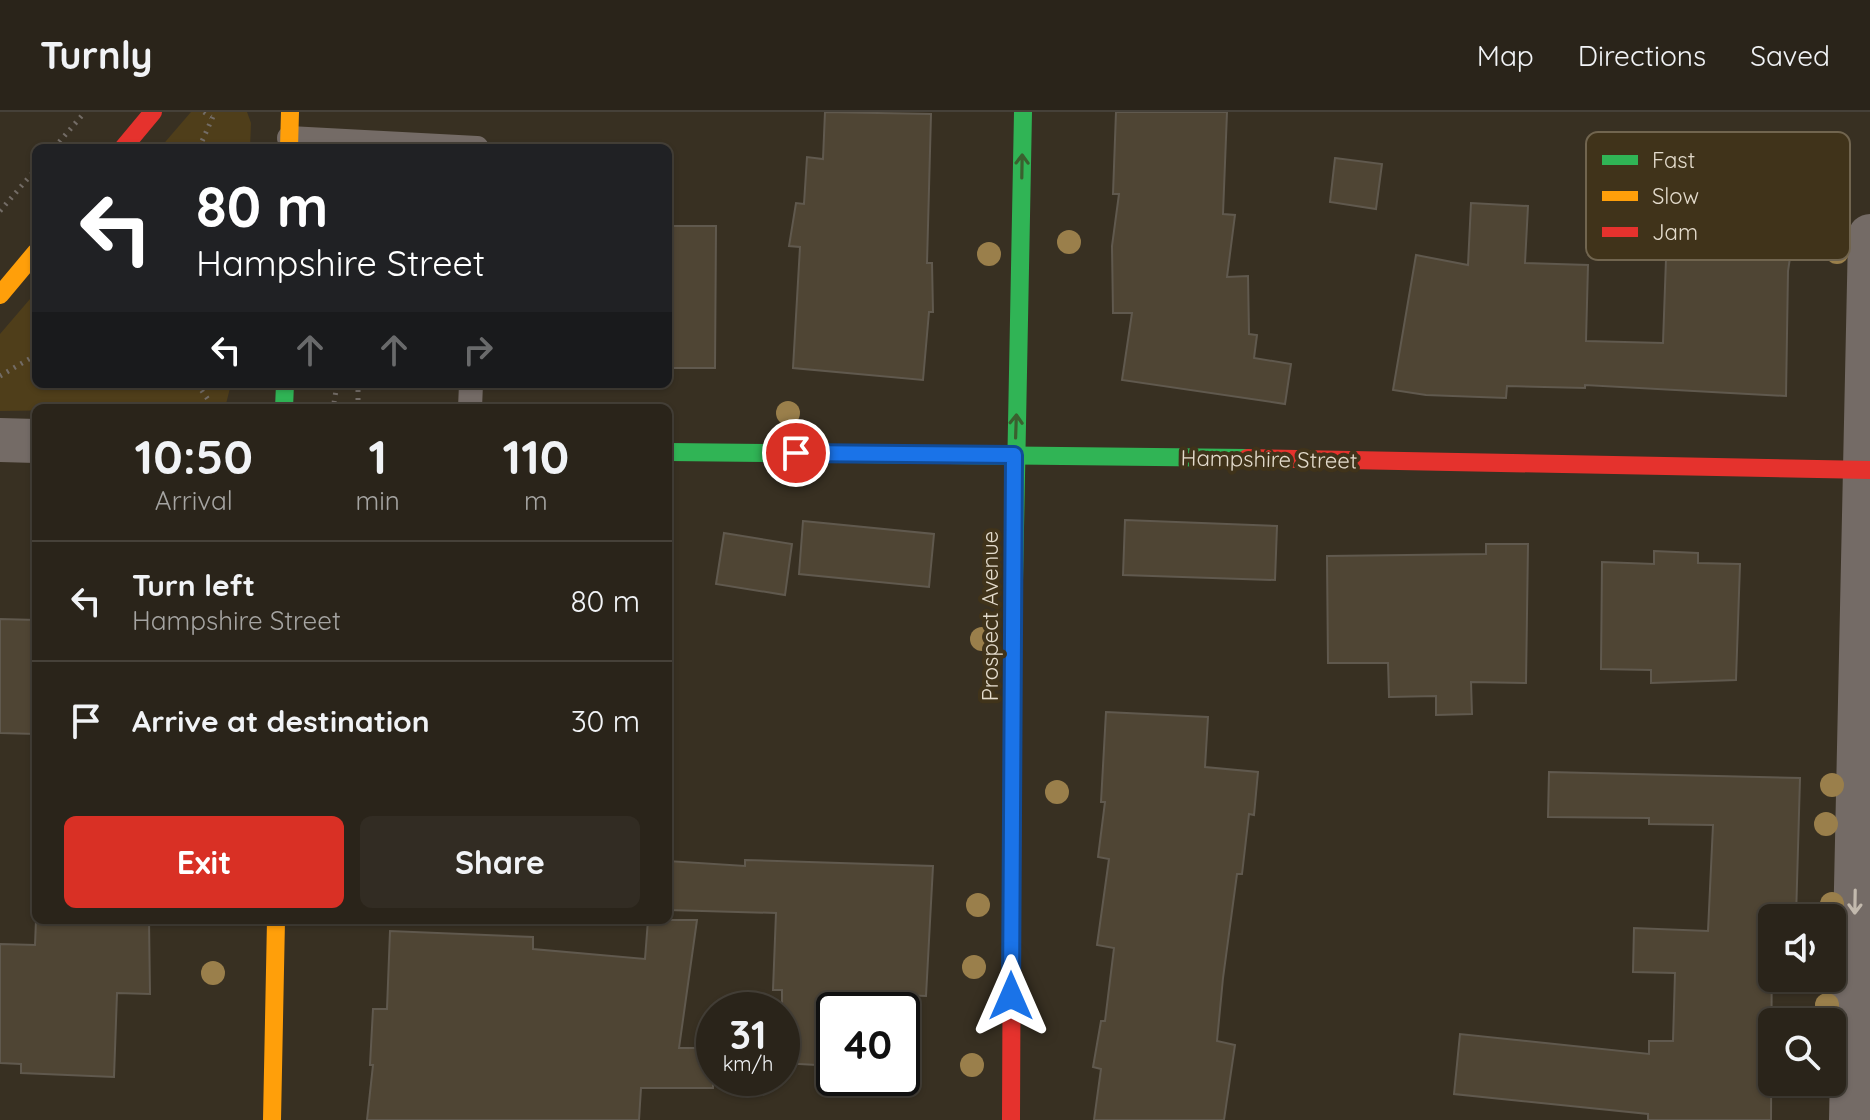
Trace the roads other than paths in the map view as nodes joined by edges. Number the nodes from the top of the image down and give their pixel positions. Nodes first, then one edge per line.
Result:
1 (153, 112) edge
2 (290, 112) edge
3 (1023, 112) edge
4 (289, 143) edge
5 (126, 144) edge
6 (334, 144) edge
7 (1870, 236) edge
8 (32, 257) edge
9 (0, 295) edge
10 (0, 440) edge
11 (32, 441) edge
12 (672, 452) edge
13 (1014, 455) junction
14 (1866, 470) edge
15 (276, 924) edge
16 (272, 1120) edge
17 (1011, 1120) edge
18 (1851, 1120) edge

1 - 5 street
2 - 4 street
13 -> 3 street, Prospect Avenue
4 - 6 lane
7 - 14 street
8 - 9 street
10 - 11 street
12 - 13 street, Hampshire Street
13 - 14 street, Hampshire Street
13 - 17 street, Prospect Avenue
14 -> 18 street
15 - 16 street

